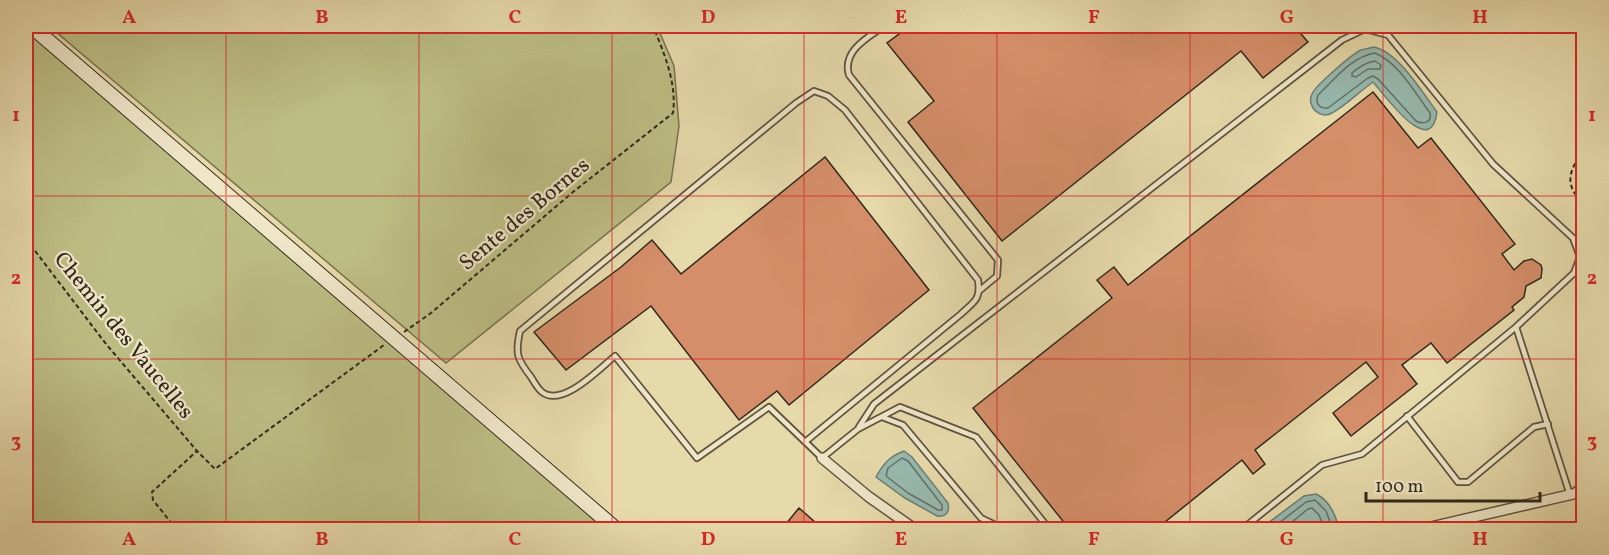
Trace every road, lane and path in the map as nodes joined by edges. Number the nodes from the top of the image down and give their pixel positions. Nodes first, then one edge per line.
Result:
1 (31, 26) edge
2 (653, 26) edge
3 (884, 26) edge
4 (1354, 26) edge
5 (1356, 33) junction
6 (1584, 151) edge
7 (1584, 203) edge
8 (26, 239) edge
9 (979, 291) junction
10 (1516, 327) junction
11 (394, 338) junction
12 (1407, 416) junction
13 (881, 417) junction
14 (1548, 424) junction
15 (858, 429) junction
16 (805, 442) junction
17 (197, 451) junction
18 (822, 458) junction
19 (1584, 483) edge
20 (1572, 494) junction
21 (177, 530) edge
22 (616, 530) edge
23 (916, 530) edge
24 (1006, 530) edge
25 (1050, 530) edge
26 (1241, 530) edge
27 (1418, 530) edge

1 - 11 street
2 - 11 path, Sente des Bornes
3 - 9 lane
4 - 5 lane
5 - 10 lane
5 - 15 lane
6 - 7 path
8 - 17 path, Chemin des Vaucelles
9 - 16 lane
9 - 16 lane
10 - 12 lane
10 - 14 lane
11 - 17 path, Sente des Bornes
11 - 22 street
12 - 14 lane
12 - 26 lane
13 - 15 lane
13 - 24 lane
13 - 25 lane
14 - 20 lane
15 - 18 lane
16 - 18 lane
17 - 21 path
18 - 23 street
19 - 20 lane
20 - 27 street

